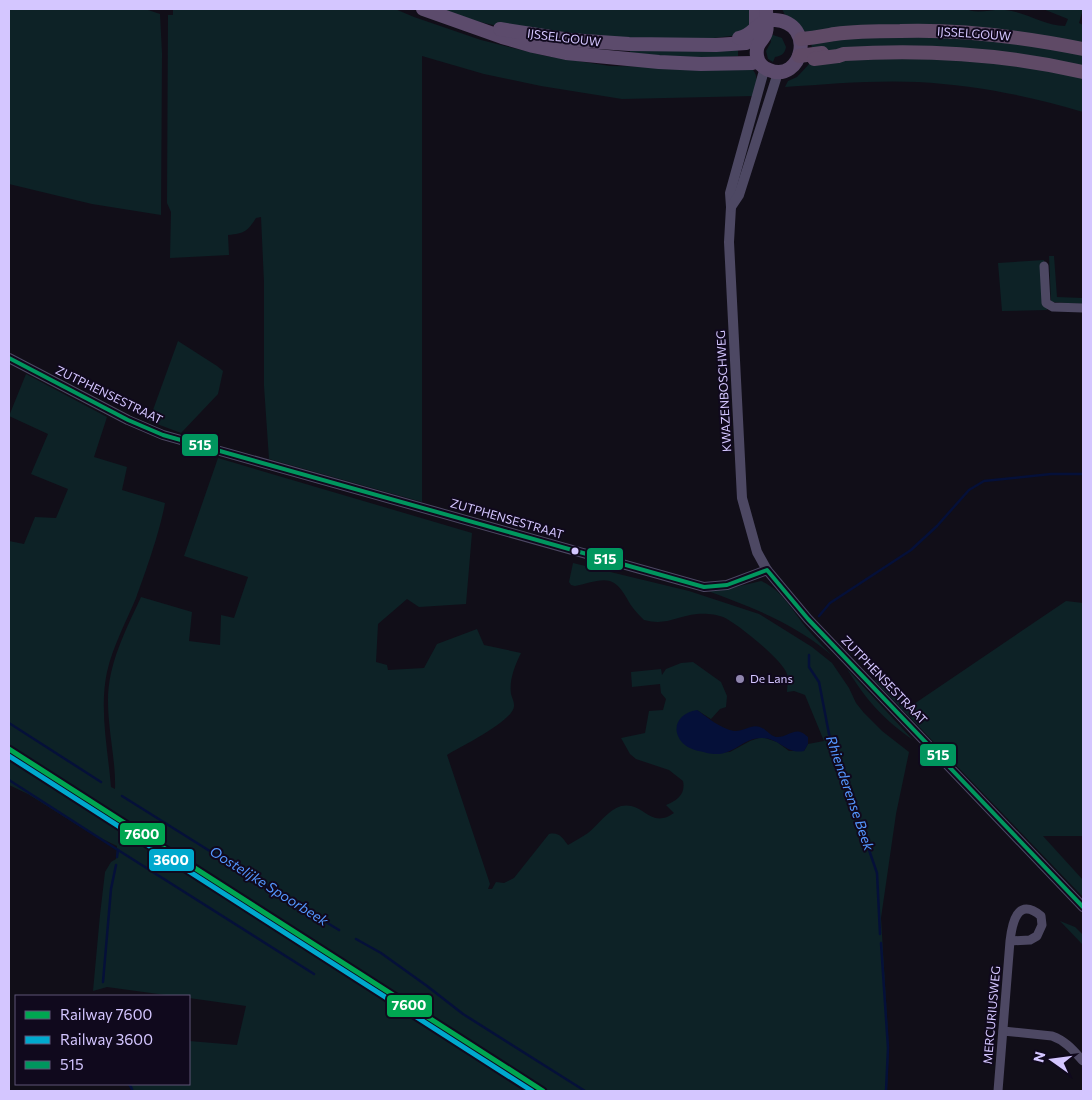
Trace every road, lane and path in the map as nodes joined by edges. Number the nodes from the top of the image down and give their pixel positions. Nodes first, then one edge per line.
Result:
1 (756, 9) edge
2 (428, 11) edge
3 (781, 15) edge
4 (760, 24) edge
5 (798, 37) junction
6 (1083, 49) edge
7 (844, 54) junction
8 (799, 56) junction
9 (814, 59) joint
10 (754, 60) junction
11 (1083, 72) edge
12 (774, 75) junction
13 (731, 207) junction
14 (1044, 266) dead end
15 (1083, 308) edge
16 (9, 358) edge
17 (767, 570) junction
18 (1083, 907) edge
19 (1010, 941) dead end
20 (1003, 1031) junction
21 (1083, 1060) edge
22 (998, 1091) edge

1 - 4 main road
2 - 4 main road, IJSSELGOUW
2 - 10 main road, IJSSELGOUW
3 - 4 main road, IJSSELGOUW
3 - 5 main road
4 - 5 main road
4 - 10 main road
5 - 6 highway, IJSSELGOUW
5 - 8 main road
5 - 12 main road
7 - 8 highway, IJSSELGOUW
7 - 9 highway, IJSSELGOUW
7 - 11 highway, IJSSELGOUW
8 - 12 main road
9 - 12 main road
10 - 12 main road
12 - 13 street, KWAZENBOSCHWEG
12 - 13 street, KWAZENBOSCHWEG
13 - 17 street, KWAZENBOSCHWEG
14 - 15 street
16 - 17 street, ZUTPHENSESTRAAT
17 - 18 street, ZUTPHENSESTRAAT
19 - 20 street, MERCURIUSWEG
20 - 21 street
20 - 22 street, MERCURIUSWEG

